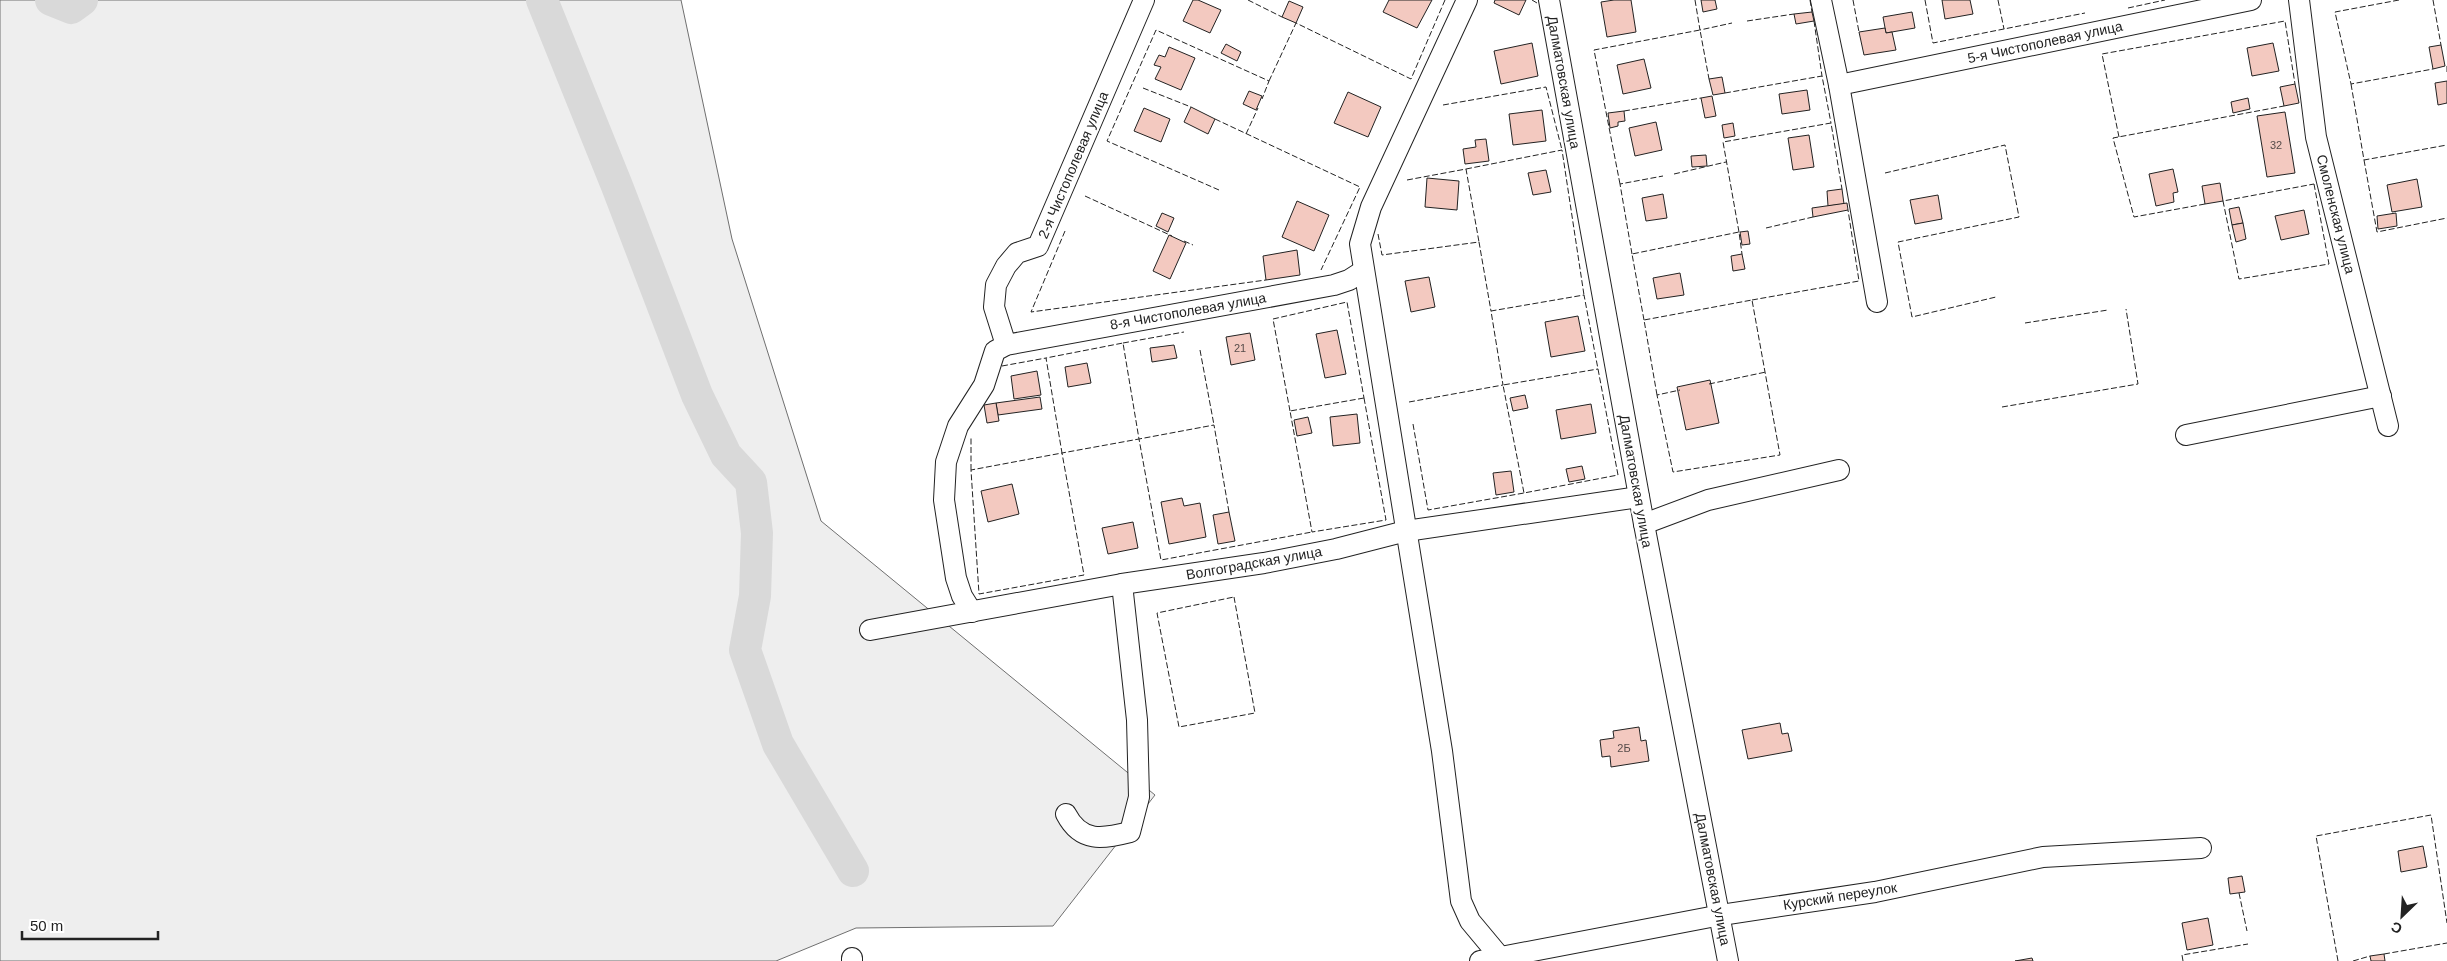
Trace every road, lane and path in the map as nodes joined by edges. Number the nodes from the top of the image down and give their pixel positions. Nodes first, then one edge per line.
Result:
1 (1144, 0) edge
2 (1467, 0) edge
3 (1549, 0) edge
4 (1821, 0) edge
5 (2251, 0) edge
6 (2299, 0) edge
7 (1839, 85) junction
8 (1364, 270) junction
9 (1876, 302) dead end
10 (1006, 345) junction
11 (2381, 396) junction
12 (2388, 426) dead end
13 (2186, 435) dead end
14 (1839, 470) dead end
15 (1639, 496) junction
16 (1644, 524) junction
17 (1406, 531) junction
18 (1122, 584) junction
19 (972, 612) junction
20 (870, 630) dead end
21 (1066, 814) dead end
22 (2200, 848) dead end
23 (1720, 915) junction
24 (1500, 957) junction
25 (1480, 961) edge
26 (1728, 961) edge

1 - 10 street, 2-я Чистополевая улица
2 - 8 street
3 - 15 street, Далматовская улица
4 - 7 street
5 - 7 street, 5-я Чистополевая улица
6 - 11 street, Смоленская улица
7 - 9 street
8 - 10 street, 8-я Чистополевая улица
8 - 17 street
10 - 19 street
11 - 12 street, Смоленская улица
11 - 13 street
14 - 16 street
15 - 16 street, Далматовская улица
15 - 17 street, Волгоградская улица
16 - 23 street, Далматовская улица
17 - 18 street, Волгоградская улица
17 - 24 street
18 - 19 street, Волгоградская улица
18 - 21 street
19 - 20 street, Волгоградская улица
22 - 23 street, Курский переулок
23 - 24 street, Курский переулок
23 - 26 street, Далматовская улица
24 - 25 street, Курский переулок

